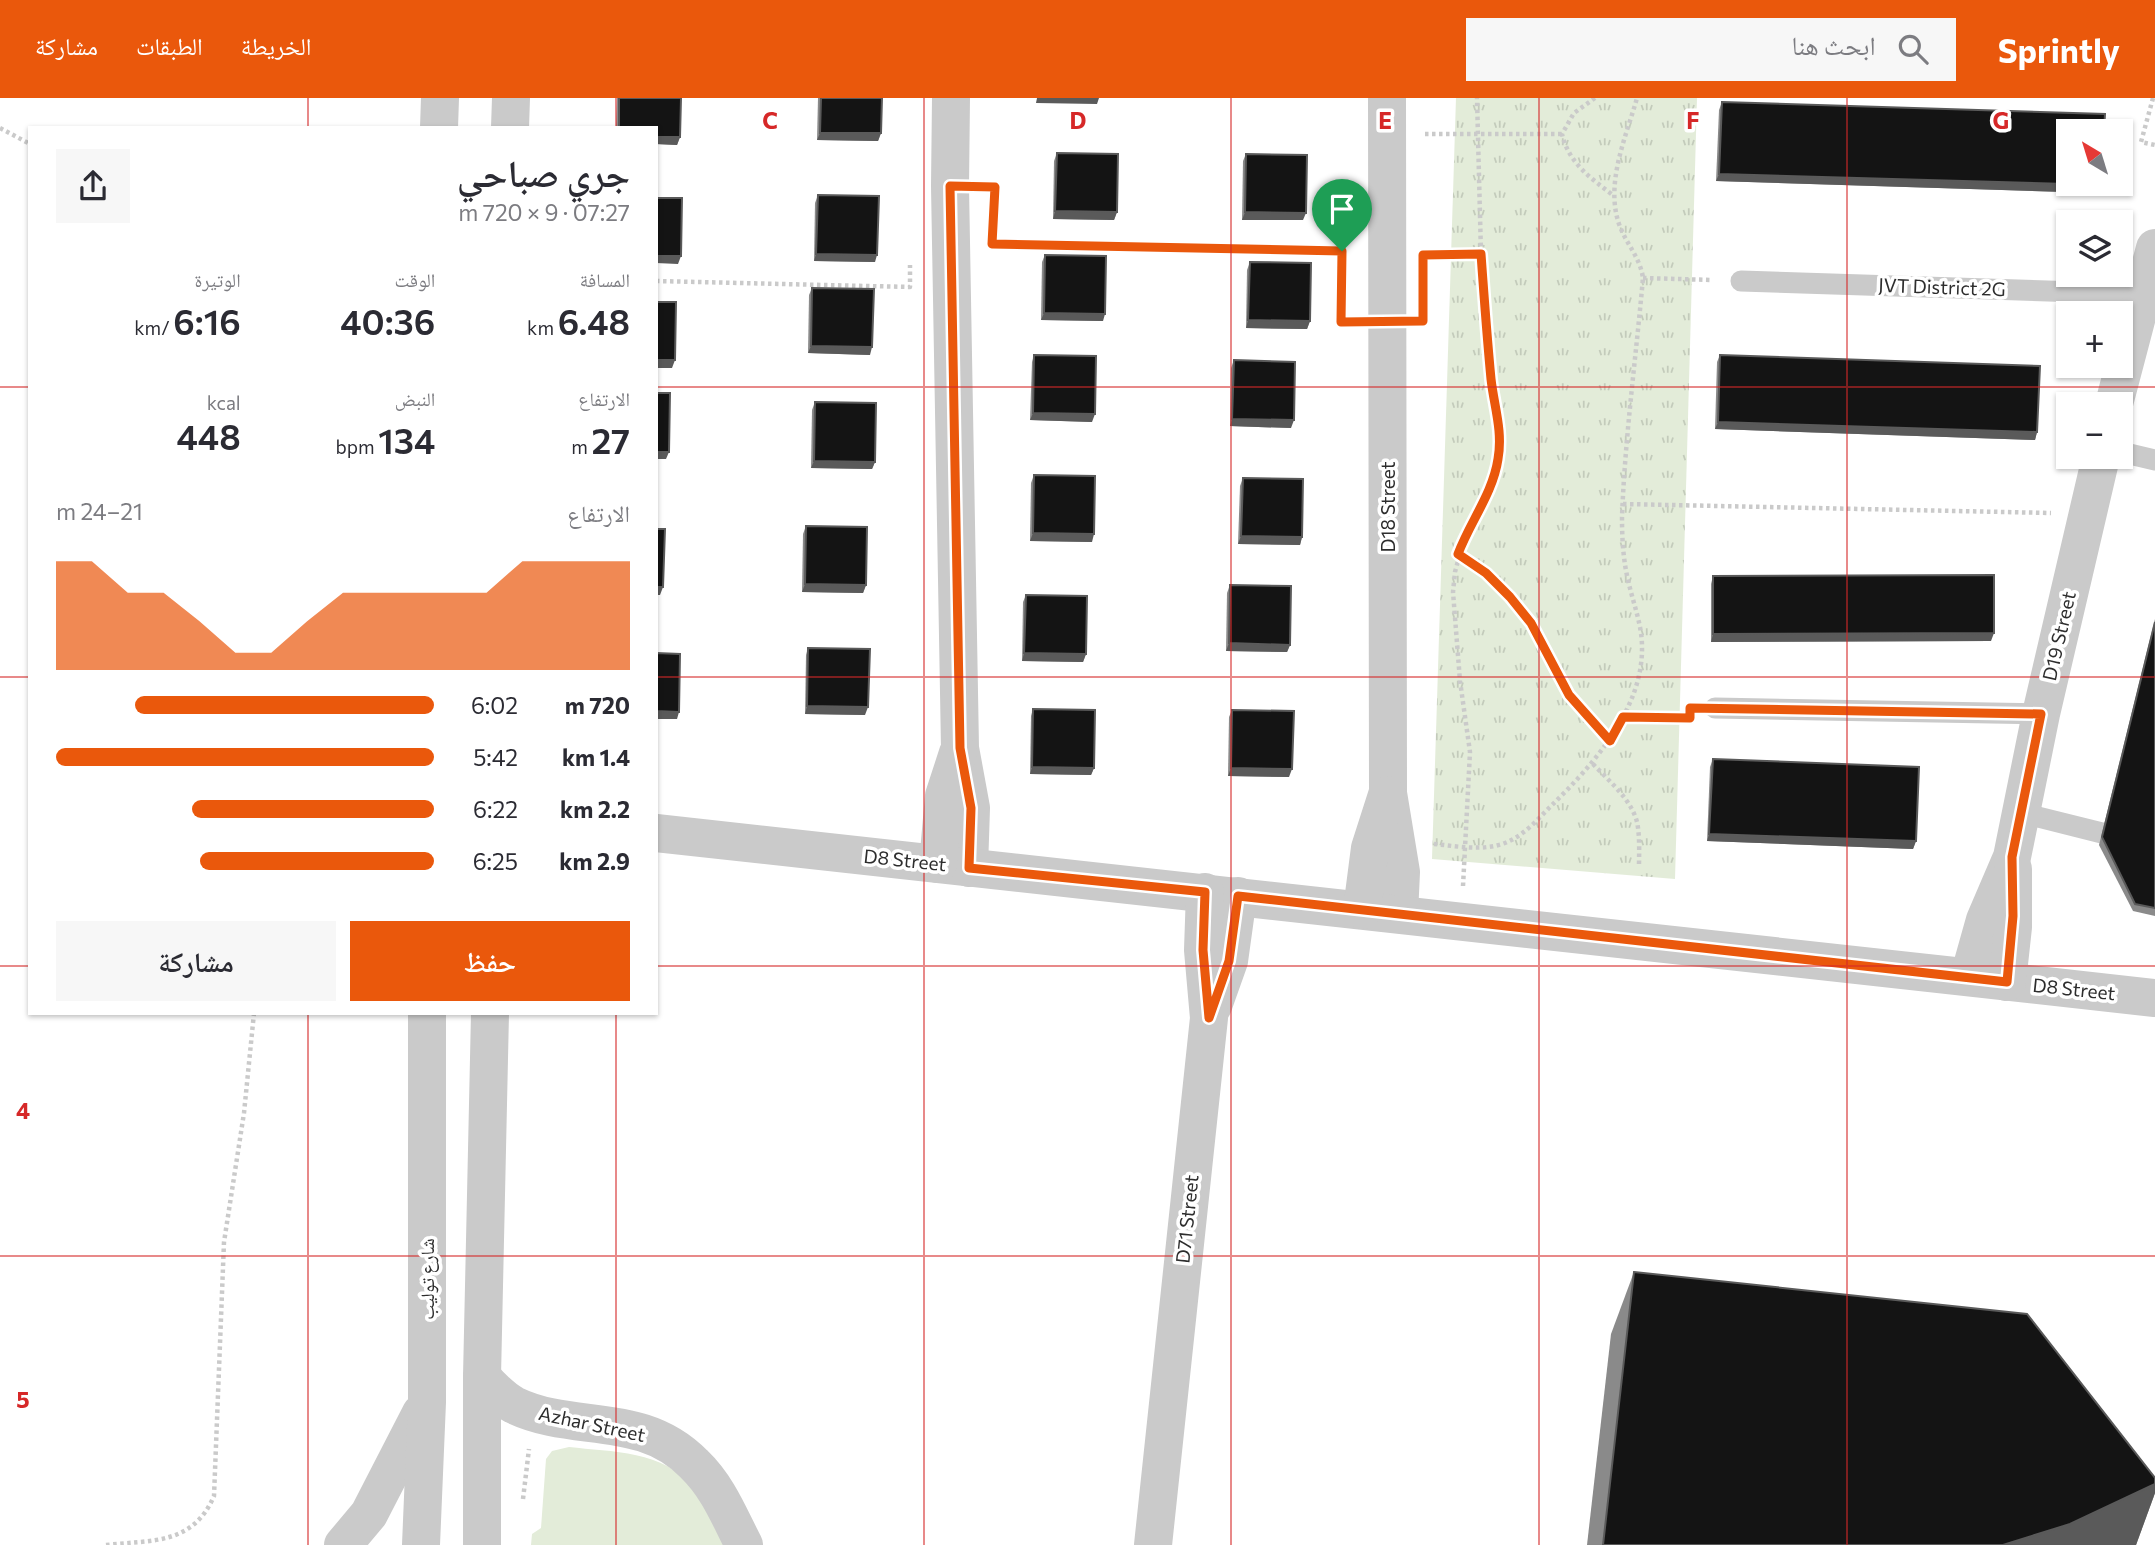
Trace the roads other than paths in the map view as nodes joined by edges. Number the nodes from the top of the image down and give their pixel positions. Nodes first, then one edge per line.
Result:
1 (440, 98) edge
2 (511, 98) edge
3 (951, 98) edge
4 (1387, 98) edge
5 (439, 126) edge
6 (510, 126) edge
7 (2155, 250) edge
8 (1741, 281) road end
9 (2142, 294) junction
10 (2118, 392) edge
11 (2133, 455) edge
12 (2155, 460) edge
13 (2098, 469) edge
14 (1716, 708) road end
15 (2041, 714) junction
16 (1388, 793) junction
17 (2022, 813) junction
18 (2102, 832) edge
19 (658, 833) edge
20 (2012, 857) junction
21 (953, 866) junction
22 (1222, 894) junction
23 (1362, 910) junction
24 (1399, 914) junction
25 (1969, 977) junction
26 (2007, 982) junction
27 (2155, 998) edge
28 (427, 1015) edge
29 (490, 1015) edge
30 (482, 1377) junction
31 (427, 1402) junction
32 (343, 1545) edge
33 (421, 1545) edge
34 (482, 1545) edge
35 (744, 1545) edge
36 (1153, 1545) edge

1 - 5 street
2 - 6 street
3 - 21 street
4 - 16 street, D18 Street
7 - 9 street
8 - 9 lane, JVT District 2G
9 - 10 street
11 - 12 lane
13 - 15 street, D19 Street
14 - 15 lane
15 - 17 street, D19 Street
16 - 23 street
16 - 24 street, D18 Street
17 - 18 lane
17 - 20 street, D19 Street
19 - 21 street, D8 Street
20 - 25 street, D19 Street
20 - 26 street, D19 Street
21 - 22 street, D8 Street
22 - 23 street, D8 Street
22 - 36 street, D71 Street
23 - 24 street, D8 Street
24 - 25 street, D8 Street
25 - 26 street, D8 Street
26 - 27 street, D8 Street
28 - 31 street, شارع توليب
29 - 30 street
30 - 34 street
30 - 35 street, Azhar Street
31 - 32 street
31 - 33 street, شارع توليب

